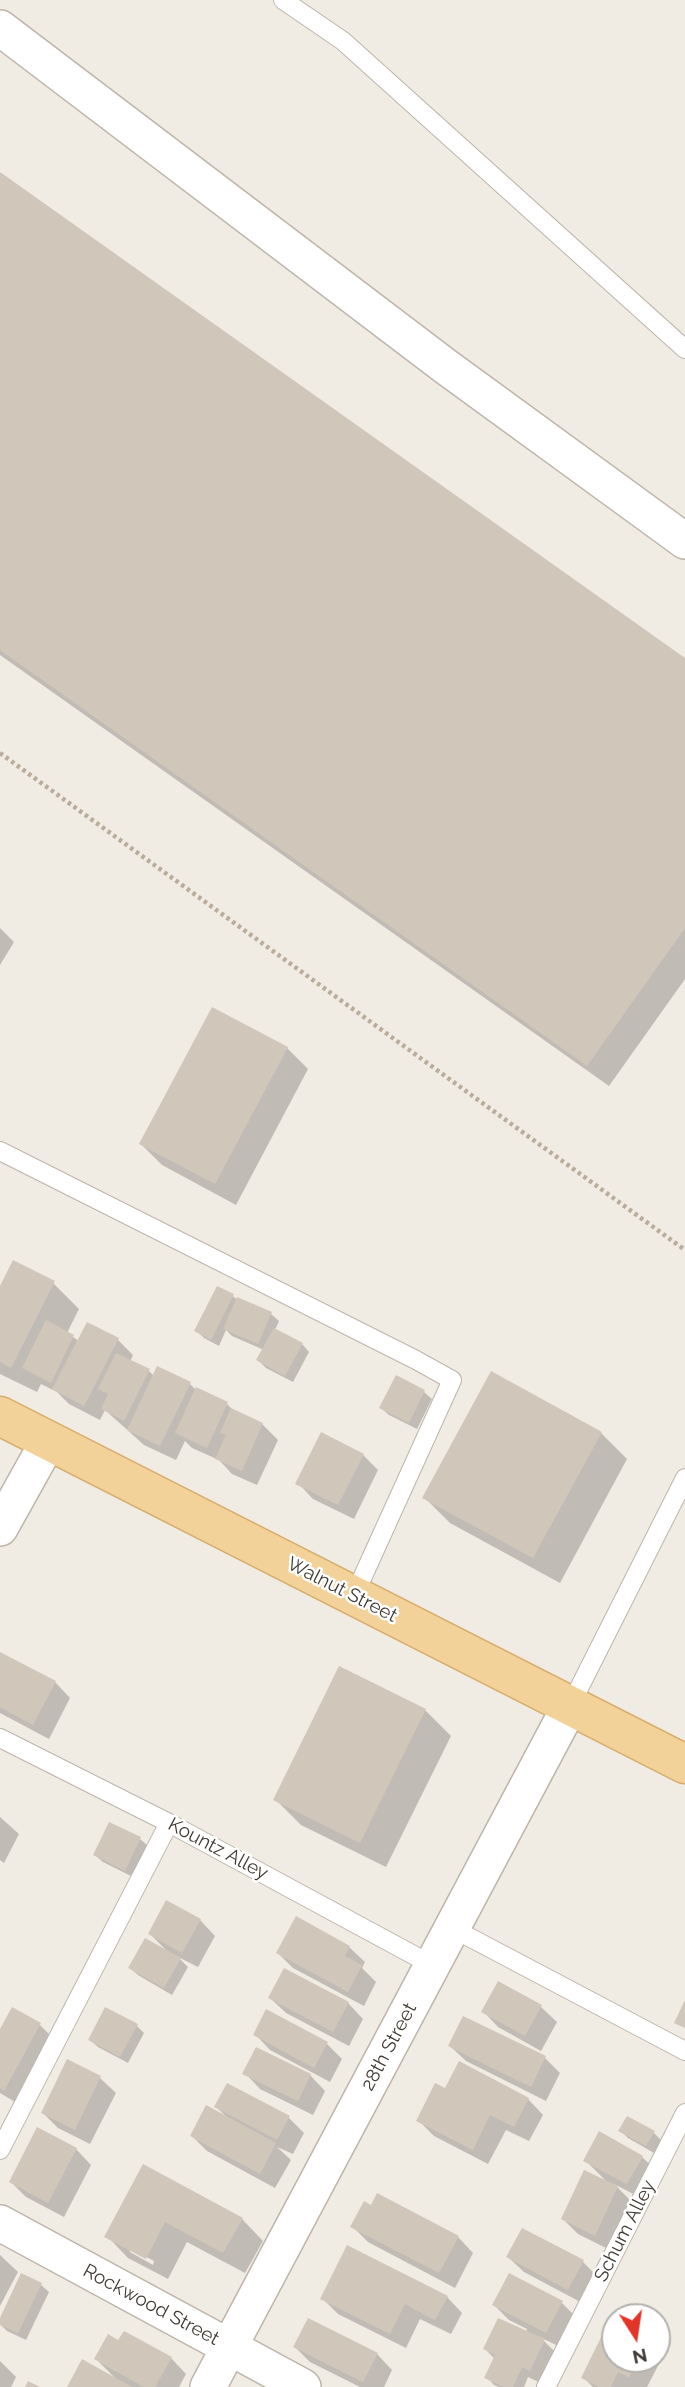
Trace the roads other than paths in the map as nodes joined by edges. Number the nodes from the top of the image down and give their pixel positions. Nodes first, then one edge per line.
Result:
1 (283, 0) edge
2 (0, 28) edge
3 (685, 349) edge
4 (685, 541) edge
5 (0, 1151) edge
6 (0, 1416) edge
7 (49, 1440) junction
8 (685, 1478) edge
9 (0, 1528) edge
10 (354, 1596) junction
11 (570, 1706) junction
12 (0, 1738) edge
13 (685, 1764) edge
14 (169, 1822) junction
15 (452, 1928) junction
16 (432, 1965) junction
17 (685, 2051) edge
18 (685, 2113) edge
19 (0, 2150) edge
20 (0, 2222) edge
21 (229, 2347) junction
22 (208, 2387) edge
23 (303, 2387) edge
24 (546, 2387) edge

1 - 3 lane
2 - 4 street
5 - 10 lane
6 - 7 main road, Walnut Street
7 - 9 street
7 - 10 main road, Walnut Street
8 - 11 lane
10 - 11 main road, Walnut Street
11 - 13 main road, Walnut Street
11 - 15 street, 28th Street
12 - 14 lane, Kountz Alley
14 - 16 lane, Kountz Alley
14 - 19 lane
15 - 16 street, 28th Street
15 - 17 lane
16 - 21 street, 28th Street
18 - 24 lane, Schum Alley
20 - 21 street, Rockwood Street
21 - 22 street, 28th Street
21 - 23 street, Rockwood Street

